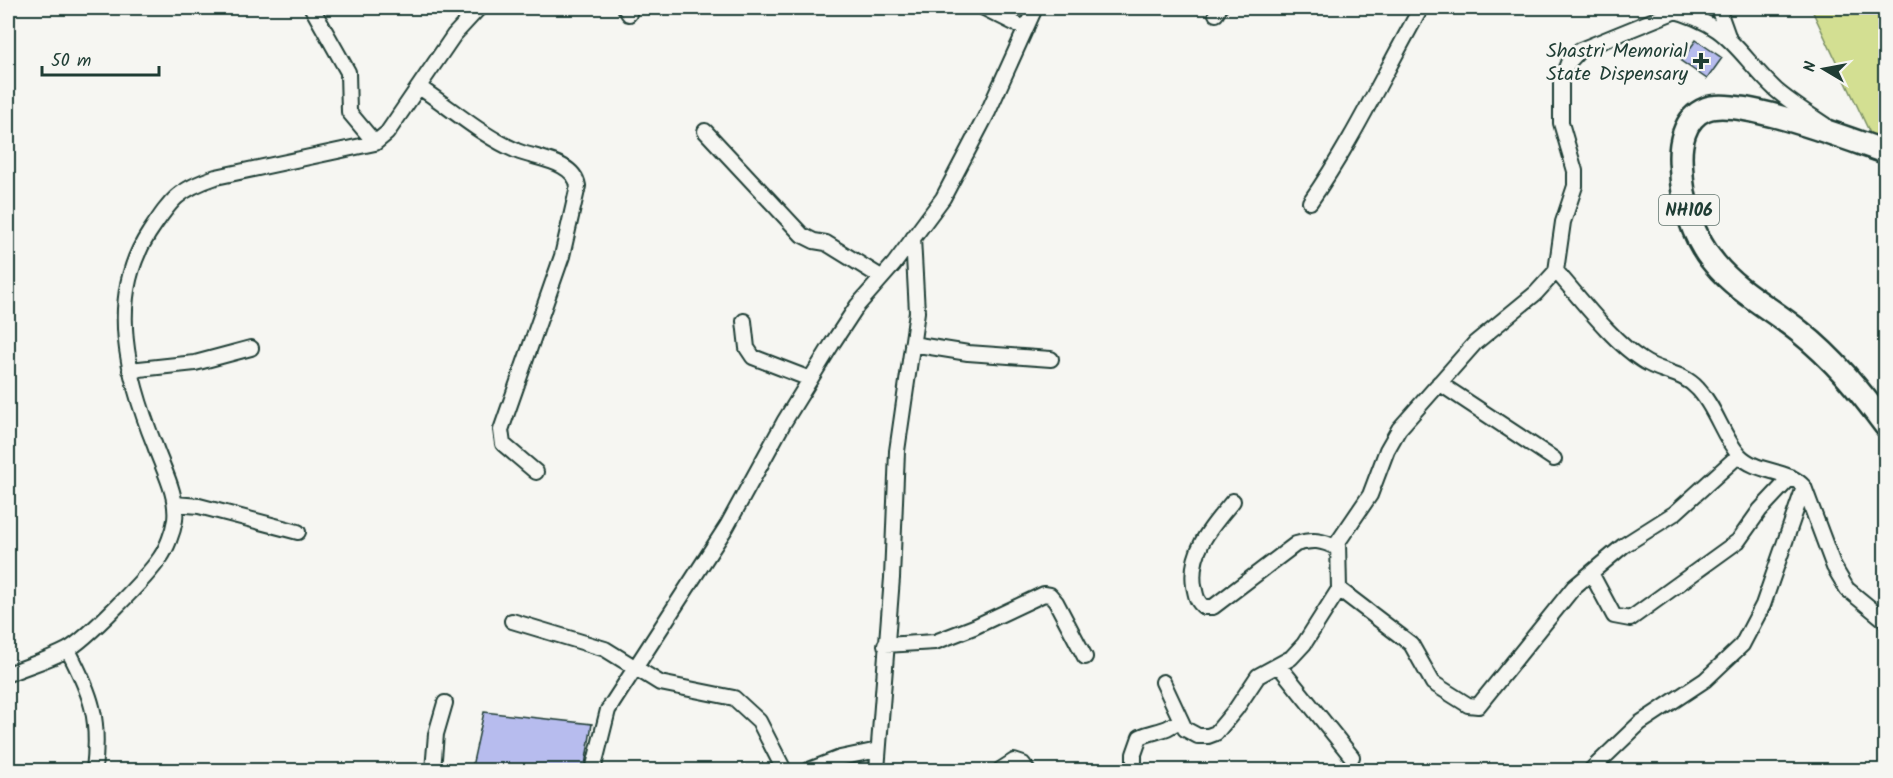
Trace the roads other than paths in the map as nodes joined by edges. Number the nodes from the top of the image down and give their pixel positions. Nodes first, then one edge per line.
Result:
1 (312, 8) edge
2 (459, 8) edge
3 (479, 8) edge
4 (984, 8) edge
5 (1035, 8) edge
6 (1421, 8) edge
7 (1718, 8) edge
8 (1670, 9) edge
9 (469, 18) junction
10 (1026, 29) junction
11 (1728, 36) junction
12 (419, 87) junction
13 (705, 131) dead end
14 (1844, 138) junction
15 (375, 143) junction
16 (1886, 152) edge
17 (1310, 202) dead end
18 (913, 238) junction
19 (1556, 271) junction
20 (881, 277) junction
21 (744, 321) dead end
22 (912, 344) junction
23 (250, 348) dead end
24 (1051, 359) dead end
25 (130, 370) junction
26 (810, 379) junction
27 (1439, 383) junction
28 (1886, 426) edge
29 (1740, 455) junction
30 (1554, 459) dead end
31 (536, 472) dead end
32 (1791, 477) junction
33 (1804, 487) junction
34 (1233, 501) dead end
35 (176, 504) junction
36 (298, 532) dead end
37 (1337, 548) junction
38 (1591, 573) junction
39 (1339, 589) junction
40 (512, 621) dead end
41 (1886, 621) edge
42 (885, 645) junction
43 (68, 650) junction
44 (1085, 657) dead end
45 (637, 666) junction
46 (1279, 666) junction
47 (8, 674) edge
48 (1163, 681) dead end
49 (445, 703) dead end
50 (1179, 720) junction
51 (878, 750) junction
52 (1352, 757) dead end
53 (94, 771) edge
54 (434, 771) edge
55 (593, 771) edge
56 (784, 771) edge
57 (809, 771) edge
58 (877, 771) edge
59 (1000, 771) edge
60 (1027, 771) edge
61 (1134, 771) edge
62 (1592, 771) edge

1 - 15 street
2 - 9 street
3 - 9 street
4 - 10 street
5 - 10 street
6 - 17 street
7 - 11 street
8 - 11 street
8 - 19 street
9 - 12 street
10 - 18 street
11 - 14 street
12 - 15 street
12 - 31 street
13 - 20 street
14 - 16 highway, NH106
14 - 28 highway, NH106
15 - 25 street
18 - 20 street
18 - 22 street
19 - 27 street
19 - 29 street
20 - 26 street
21 - 26 street
22 - 24 street
22 - 42 street
23 - 25 street
25 - 35 street
26 - 45 street
27 - 30 street
27 - 37 street
29 - 32 street
29 - 38 street
32 - 33 street
32 - 38 street
33 - 41 street
33 - 62 street
34 - 37 street
35 - 36 street
35 - 43 street
37 - 39 street
38 - 39 street
39 - 46 street
40 - 45 street
42 - 44 street
42 - 51 street
43 - 47 street
43 - 53 street
45 - 55 street
45 - 56 street
46 - 50 street
46 - 52 street
48 - 50 street
49 - 54 street
50 - 61 street
51 - 57 street
51 - 58 street
59 - 60 street

